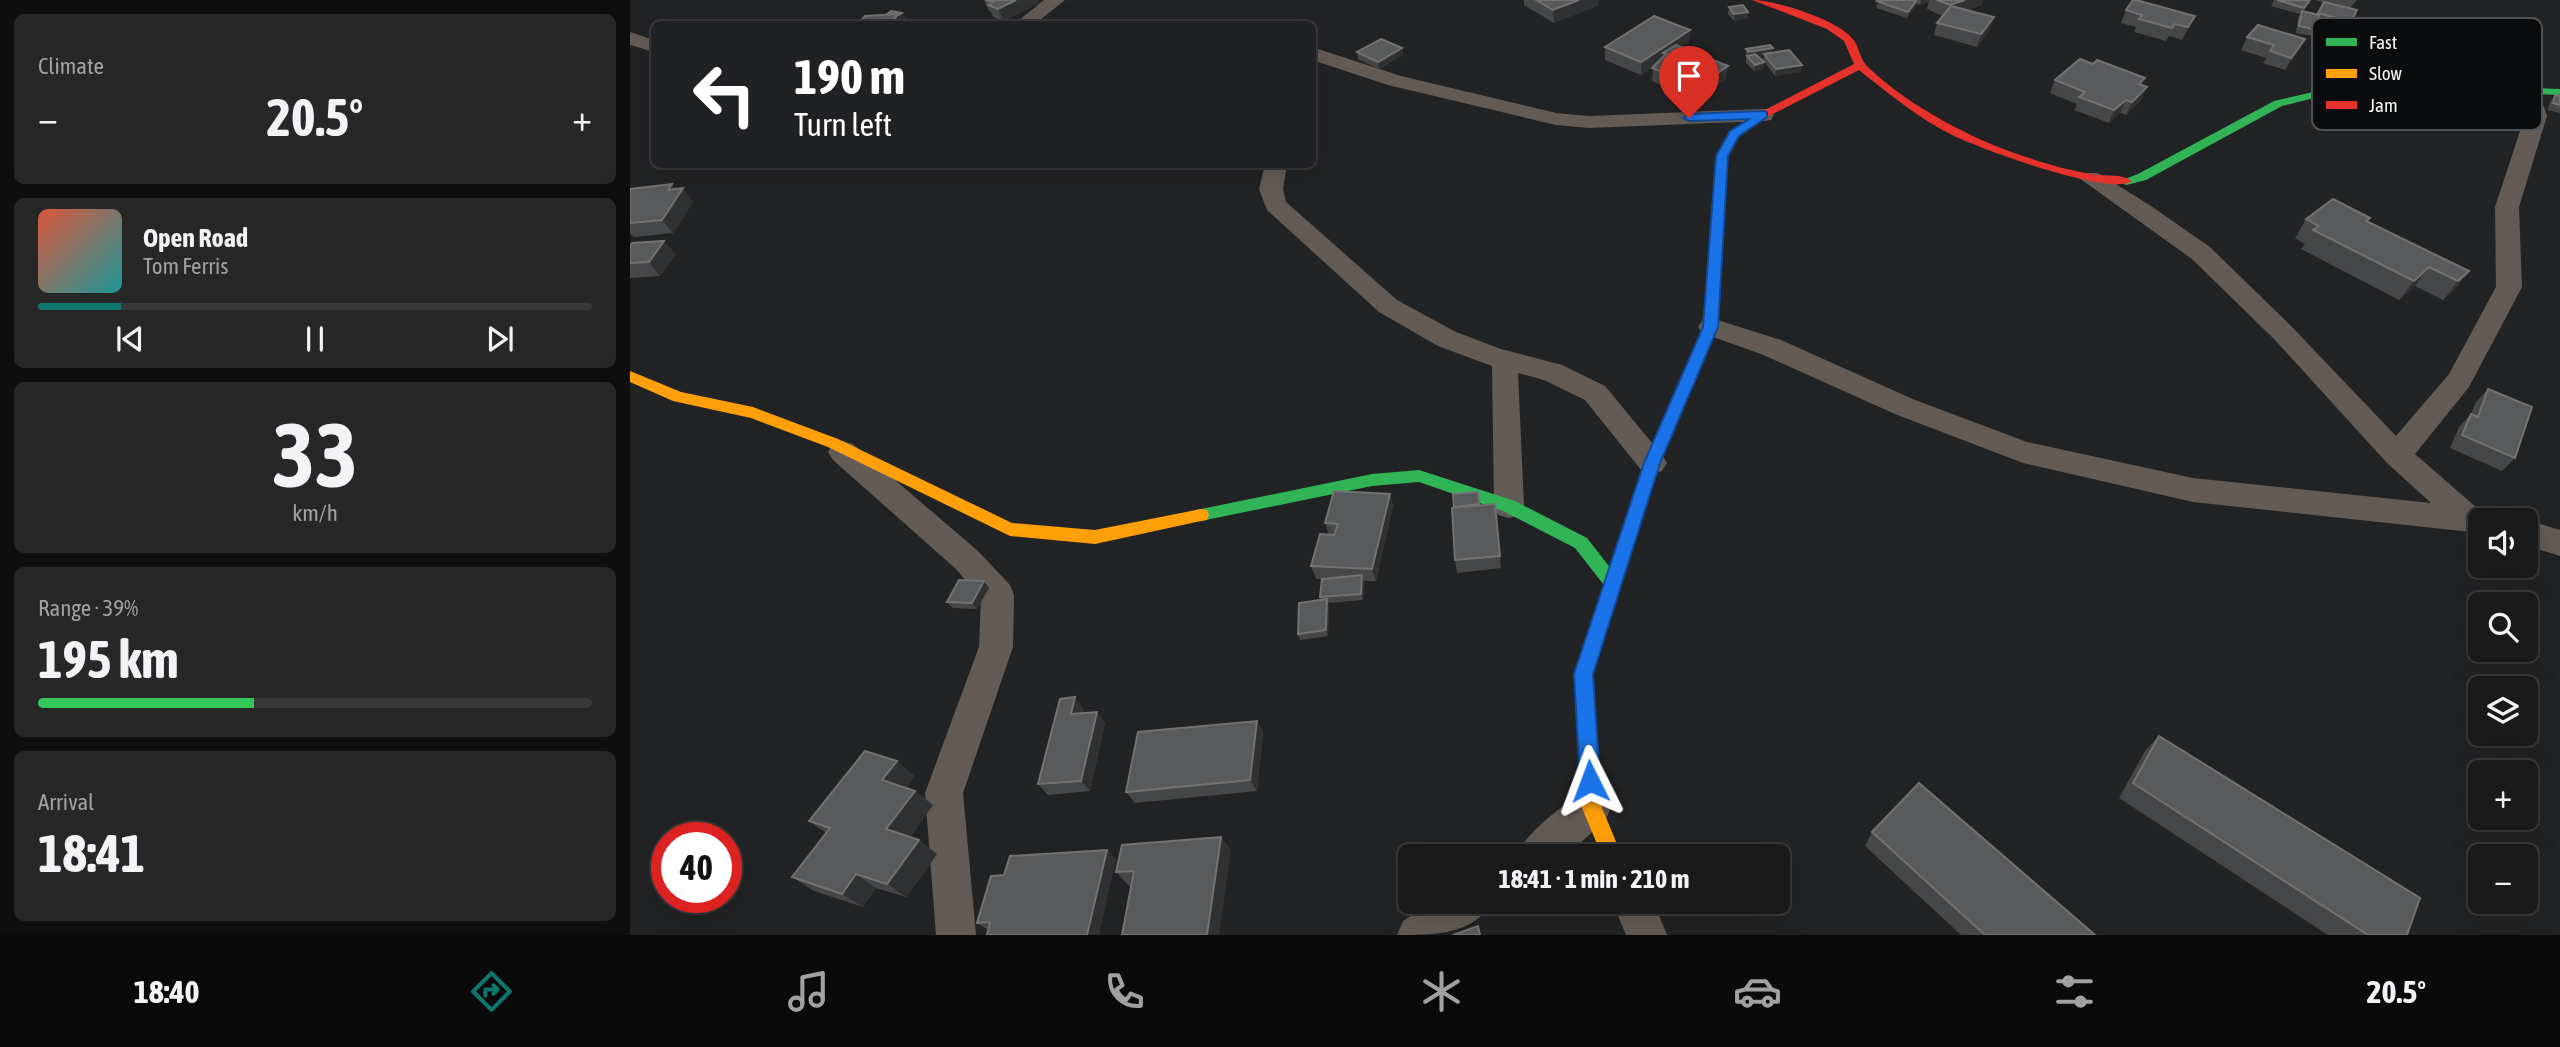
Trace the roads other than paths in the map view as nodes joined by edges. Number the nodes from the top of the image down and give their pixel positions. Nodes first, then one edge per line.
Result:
1 (1056, 0) edge
2 (1757, 0) edge
3 (1027, 21) edge
4 (630, 38) edge
5 (651, 45) edge
6 (1316, 54) edge
7 (1860, 65) junction
8 (2542, 91) edge
9 (2560, 92) edge
10 (2312, 95) edge
11 (1763, 115) junction
12 (2532, 130) edge
13 (1275, 168) edge
14 (2090, 178) junction
15 (1710, 327) junction
16 (1507, 360) junction
17 (630, 376) edge
18 (833, 443) junction
19 (2397, 455) junction
20 (1652, 463) junction
21 (1509, 506) junction
22 (2468, 516) edge
23 (2468, 519) edge
24 (2538, 535) edge
25 (2560, 543) edge
26 (1613, 584) junction
27 (1591, 808) junction
28 (1549, 844) edge
29 (1607, 844) edge
30 (1451, 914) edge
31 (1638, 914) edge
32 (956, 935) edge
33 (1417, 935) edge
34 (1647, 935) edge

1 - 3 street
2 - 7 street
4 - 5 street
6 - 11 street
7 - 11 street
7 - 14 street
8 - 9 street
10 - 14 street
11 - 15 street
12 - 19 street
13 - 16 street
14 - 19 street
15 - 20 street
15 - 23 street
16 - 20 street
16 - 21 street
17 - 18 street
18 - 21 street
18 - 32 street
19 - 22 street
20 - 26 street
21 - 26 street
24 - 25 street
26 - 27 street
27 - 28 street
27 - 29 street
30 - 33 street
31 - 34 street

